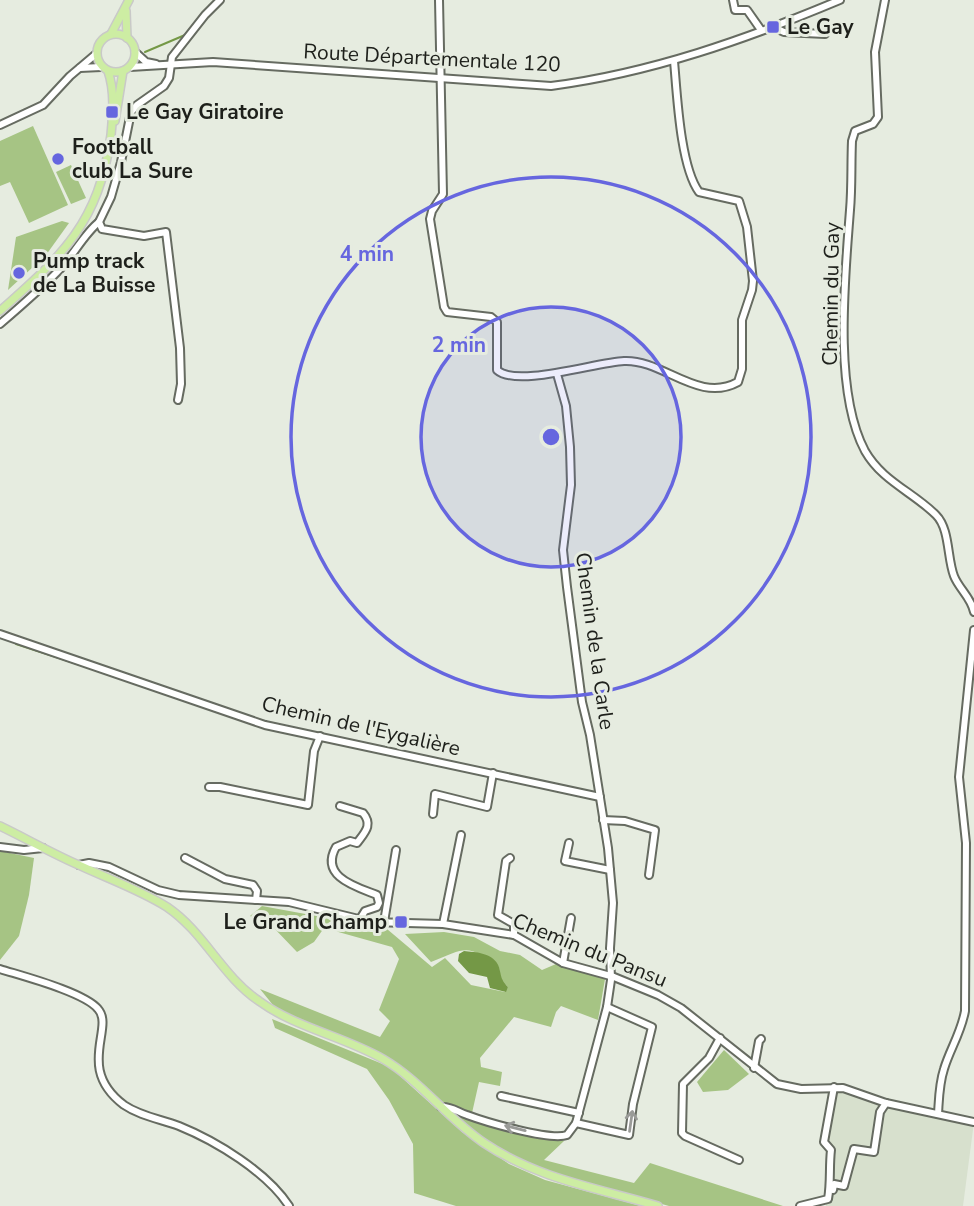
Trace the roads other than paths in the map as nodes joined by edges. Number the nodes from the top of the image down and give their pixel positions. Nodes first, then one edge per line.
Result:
1 (220, 0) edge
2 (439, 0) edge
3 (733, 0) edge
4 (840, 0) edge
5 (884, 0) edge
6 (128, 1) edge
7 (775, 26) junction
8 (761, 30) junction
9 (111, 34) junction
10 (825, 34) dead end
11 (127, 38) junction
12 (135, 52) junction
13 (96, 54) junction
14 (674, 61) junction
15 (170, 64) junction
16 (161, 65) junction
17 (78, 68) junction
18 (105, 69) junction
19 (127, 69) junction
20 (442, 79) junction
21 (0, 125) edge
22 (111, 128) junction
23 (99, 222) junction
24 (0, 311) edge
25 (0, 324) edge
26 (557, 374) junction
27 (178, 400) dead end
28 (972, 603) edge
29 (974, 612) edge
30 (974, 630) edge
31 (0, 634) edge
32 (320, 736) junction
33 (494, 774) junction
34 (209, 787) dead end
35 (600, 797) junction
36 (340, 806) dead end
37 (433, 814) dead end
38 (603, 820) junction
39 (0, 826) edge
40 (461, 835) dead end
41 (569, 843) dead end
42 (0, 847) edge
43 (44, 848) junction
44 (396, 850) dead end
45 (185, 858) dead end
46 (510, 859) dead end
47 (79, 865) junction
48 (610, 870) junction
49 (649, 875) dead end
50 (257, 900) junction
51 (571, 918) dead end
52 (360, 919) junction
53 (384, 922) junction
54 (443, 924) junction
55 (514, 935) junction
56 (564, 963) junction
57 (0, 969) edge
58 (611, 976) junction
59 (607, 1007) junction
60 (720, 1038) junction
61 (761, 1039) dead end
62 (754, 1068) junction
63 (834, 1087) junction
64 (501, 1096) dead end
65 (886, 1102) junction
66 (441, 1107) junction
67 (579, 1113) junction
68 (938, 1114) junction
69 (974, 1122) edge
70 (576, 1123) junction
71 (739, 1160) dead end
72 (833, 1197) dead end
73 (289, 1206) edge
74 (657, 1206) edge
75 (800, 1206) edge

1 - 15 street
2 - 20 street
3 - 8 street
4 - 7 street, Route Départementale 120
5 - 28 street, Chemin du Gay
6 - 9 main road
6 - 11 main road
7 - 8 street, Route Départementale 120
7 - 10 street
8 - 14 street, Route Départementale 120
9 - 11 main road
9 - 13 main road
11 - 12 main road
12 - 16 street
12 - 19 main road
13 - 17 street
13 - 18 main road
14 - 20 street, Route Départementale 120
14 - 26 street
15 - 16 street, Route Départementale 120
15 - 20 street, Route Départementale 120
15 - 23 street
16 - 19 street, Route Départementale 120
17 - 18 street
17 - 21 street
18 - 19 main road
18 - 22 main road
19 - 22 main road
20 - 26 street
22 - 24 main road
23 - 25 street
23 - 27 street
26 - 35 street, Chemin de la Carle
28 - 29 street
30 - 68 street
31 - 32 street, Chemin de l'Eygalière
32 - 33 street, Chemin de l'Eygalière
32 - 34 street
33 - 35 street, Chemin de l'Eygalière
33 - 37 street
35 - 38 street, Chemin de la Carle
36 - 52 street
38 - 48 street, Chemin de la Carle
38 - 49 street
39 - 43 main road
40 - 54 street
41 - 48 street
42 - 43 street
43 - 47 main road
44 - 53 street
45 - 50 street
46 - 55 street
47 - 50 street, Chemin du Pansu
47 - 66 main road
48 - 58 street, Chemin de la Carle
50 - 52 street, Chemin du Pansu
51 - 56 street
52 - 53 street, Chemin du Pansu
53 - 54 street, Chemin du Pansu
54 - 55 street, Chemin du Pansu
55 - 56 street, Chemin du Pansu
56 - 58 street, Chemin du Pansu
57 - 73 street
58 - 59 street, Chemin de la Carle
58 - 60 street, Chemin du Pansu
59 - 67 street, Chemin de la Carle
70 -> 59 street
60 - 62 street, Chemin du Pansu
60 - 71 street
61 - 62 street
62 - 63 street, Chemin du Pansu
63 - 65 street, Chemin du Pansu
63 - 75 street
64 - 67 street
65 - 68 street, Chemin du Pansu
65 - 72 street
70 -> 66 street
66 - 74 main road
67 - 70 street, Chemin de la Carle
68 - 69 street, Chemin du Pansu

